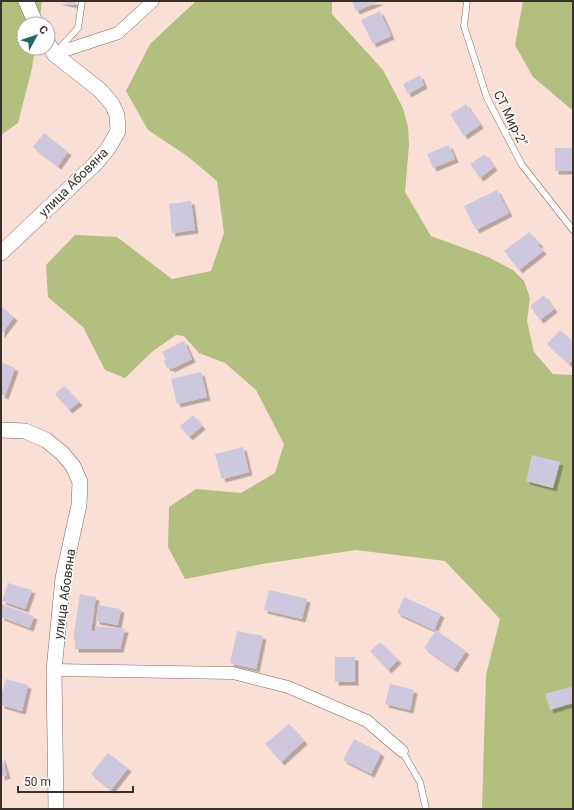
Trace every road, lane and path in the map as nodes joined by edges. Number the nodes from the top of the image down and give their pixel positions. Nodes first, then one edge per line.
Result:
1 (26, 1) edge
2 (82, 1) edge
3 (153, 1) edge
4 (467, 1) edge
5 (33, 16) edge
6 (56, 44) edge
7 (56, 47) edge
8 (56, 52) edge
9 (573, 230) edge
10 (1, 253) edge
11 (1, 430) edge
12 (54, 670) junction
13 (402, 751) joint
14 (56, 809) edge
15 (426, 809) edge

1 - 5 street
2 - 6 lane
3 - 7 street
4 - 9 lane, СТ Мир-2"
8 - 10 street, улица Абовяна
11 - 12 street, улица Абовяна
12 - 13 street
12 - 14 street, улица Абовяна
13 - 15 lane

